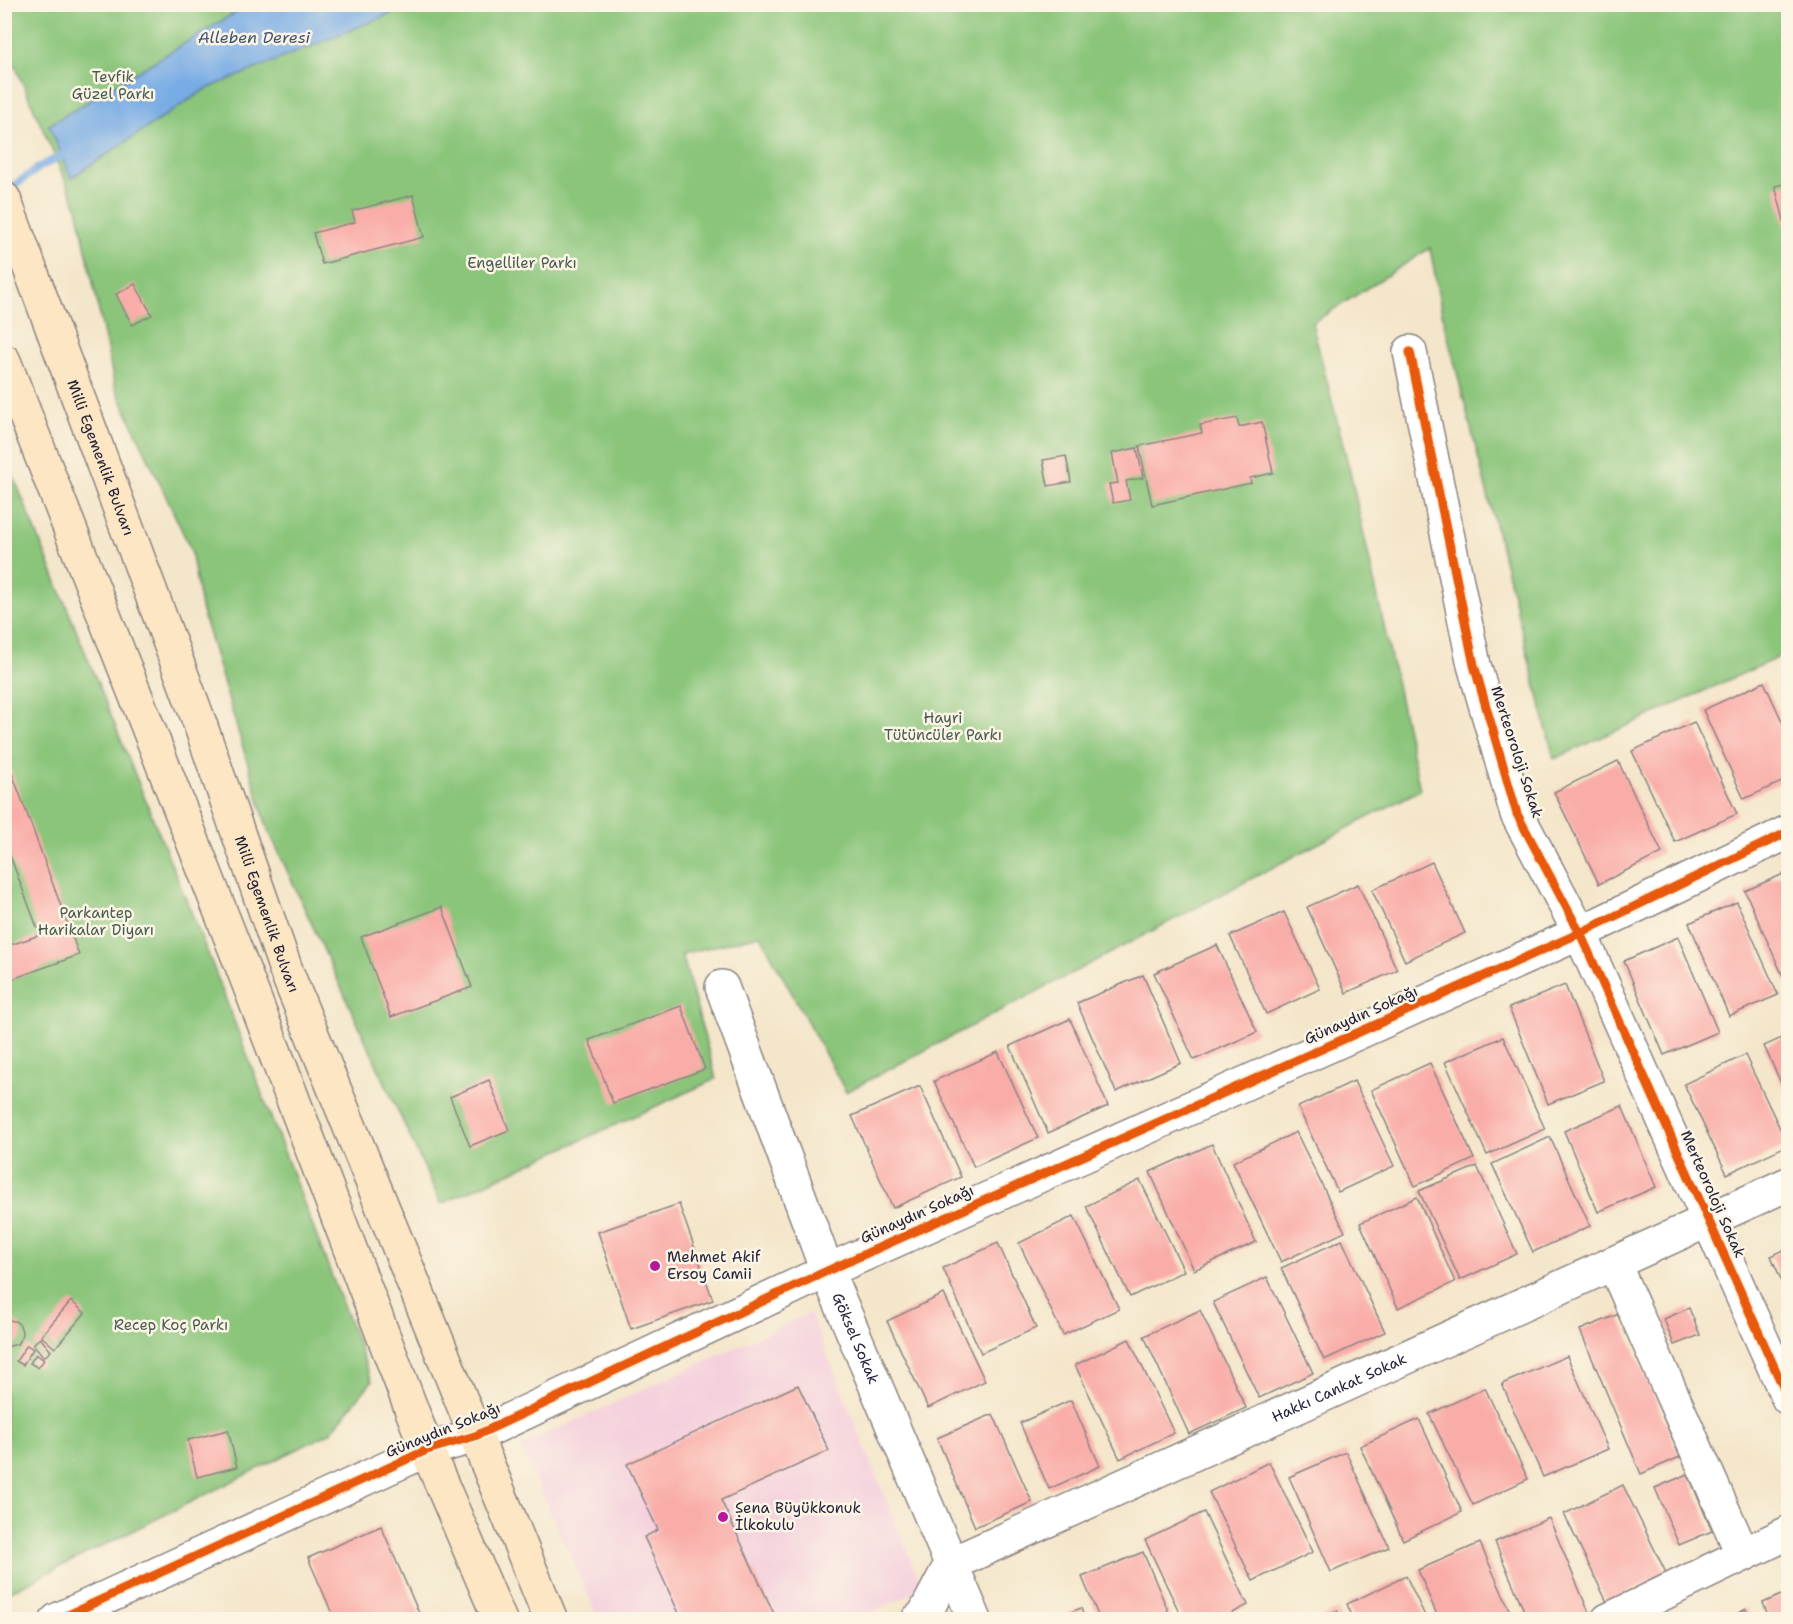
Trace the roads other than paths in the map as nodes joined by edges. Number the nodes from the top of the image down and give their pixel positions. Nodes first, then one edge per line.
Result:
1 (4, 199) edge
2 (1410, 352) dead end
3 (4, 361) edge
4 (1788, 832) edge
5 (1580, 933) junction
6 (722, 987) dead end
7 (1788, 1184) edge
8 (1709, 1221) junction
9 (1614, 1264) junction
10 (827, 1270) junction
11 (1788, 1398) edge
12 (475, 1436) junction
13 (427, 1450) junction
14 (1788, 1533) edge
15 (1743, 1555) junction
16 (951, 1564) junction
17 (61, 1619) edge
18 (500, 1620) edge
19 (551, 1620) edge
20 (918, 1620) edge
21 (975, 1620) edge
22 (1608, 1620) edge

1 - 12 main road, Milli Egemenlik Bulvarı
2 - 5 street, Merteoroloji Sokak
3 - 13 main road
4 - 5 street, Günaydın Sokağı
5 - 8 street, Merteoroloji Sokak
5 - 10 street, Günaydın Sokağı
6 - 10 street, Göksel Sokak
7 - 8 street, Hakkı Cankat Sokak
8 - 9 street, Hakkı Cankat Sokak
8 - 11 street, Merteoroloji Sokak
9 - 15 street
9 - 16 street, Hakkı Cankat Sokak
10 - 12 street, Günaydın Sokağı
10 - 16 street, Göksel Sokak
12 - 13 street, Günaydın Sokağı
12 - 19 main road, Milli Egemenlik Bulvarı
13 - 17 street, Günaydın Sokağı
13 - 18 main road
14 - 15 street
15 - 22 street
16 - 20 street
16 - 21 street, Göksel Sokak

